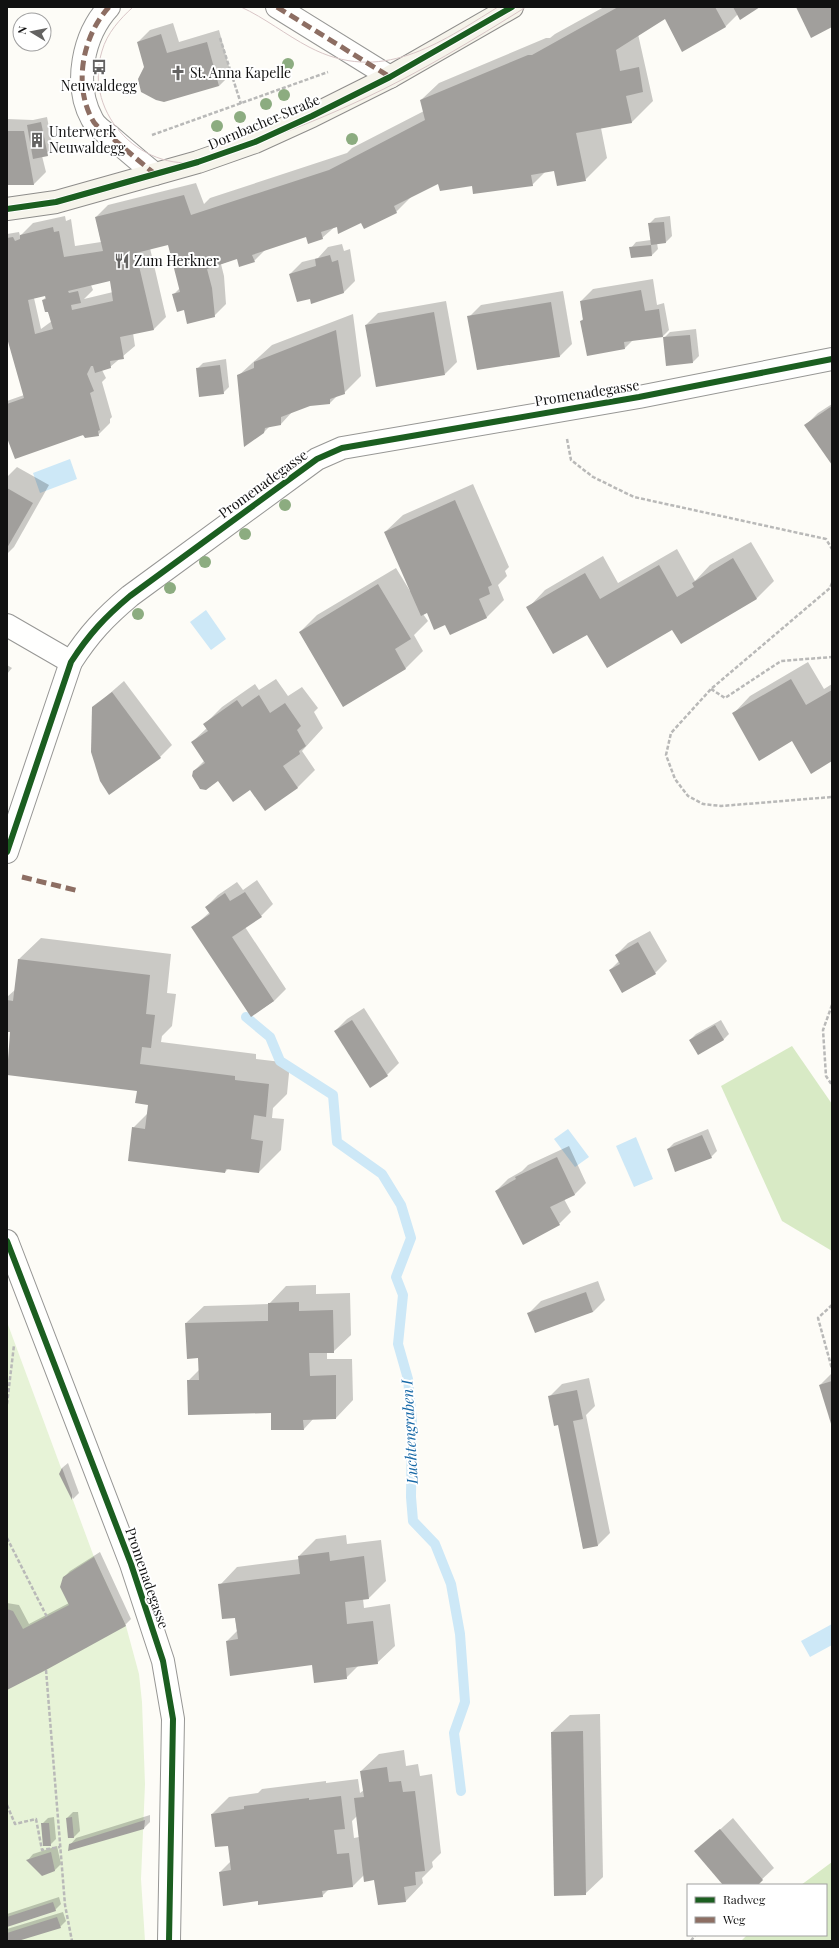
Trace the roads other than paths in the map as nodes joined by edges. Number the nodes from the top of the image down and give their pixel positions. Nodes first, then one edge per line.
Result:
1 (109, 7) edge
2 (277, 7) edge
3 (512, 7) edge
4 (390, 77) junction
5 (154, 174) junction
6 (7, 209) edge
7 (832, 359) edge
8 (7, 625) edge
9 (71, 662) junction
10 (7, 852) edge
11 (7, 1241) edge
12 (169, 1941) edge

1 - 5 street
2 - 4 street
3 - 4 main road, Dornbacher Straße
4 - 5 main road, Dornbacher Straße
5 - 6 main road, Dornbacher Straße
7 - 9 street, Promenadegasse
8 - 9 street
9 - 10 street, Promenadegasse
11 - 12 street, Promenadegasse

